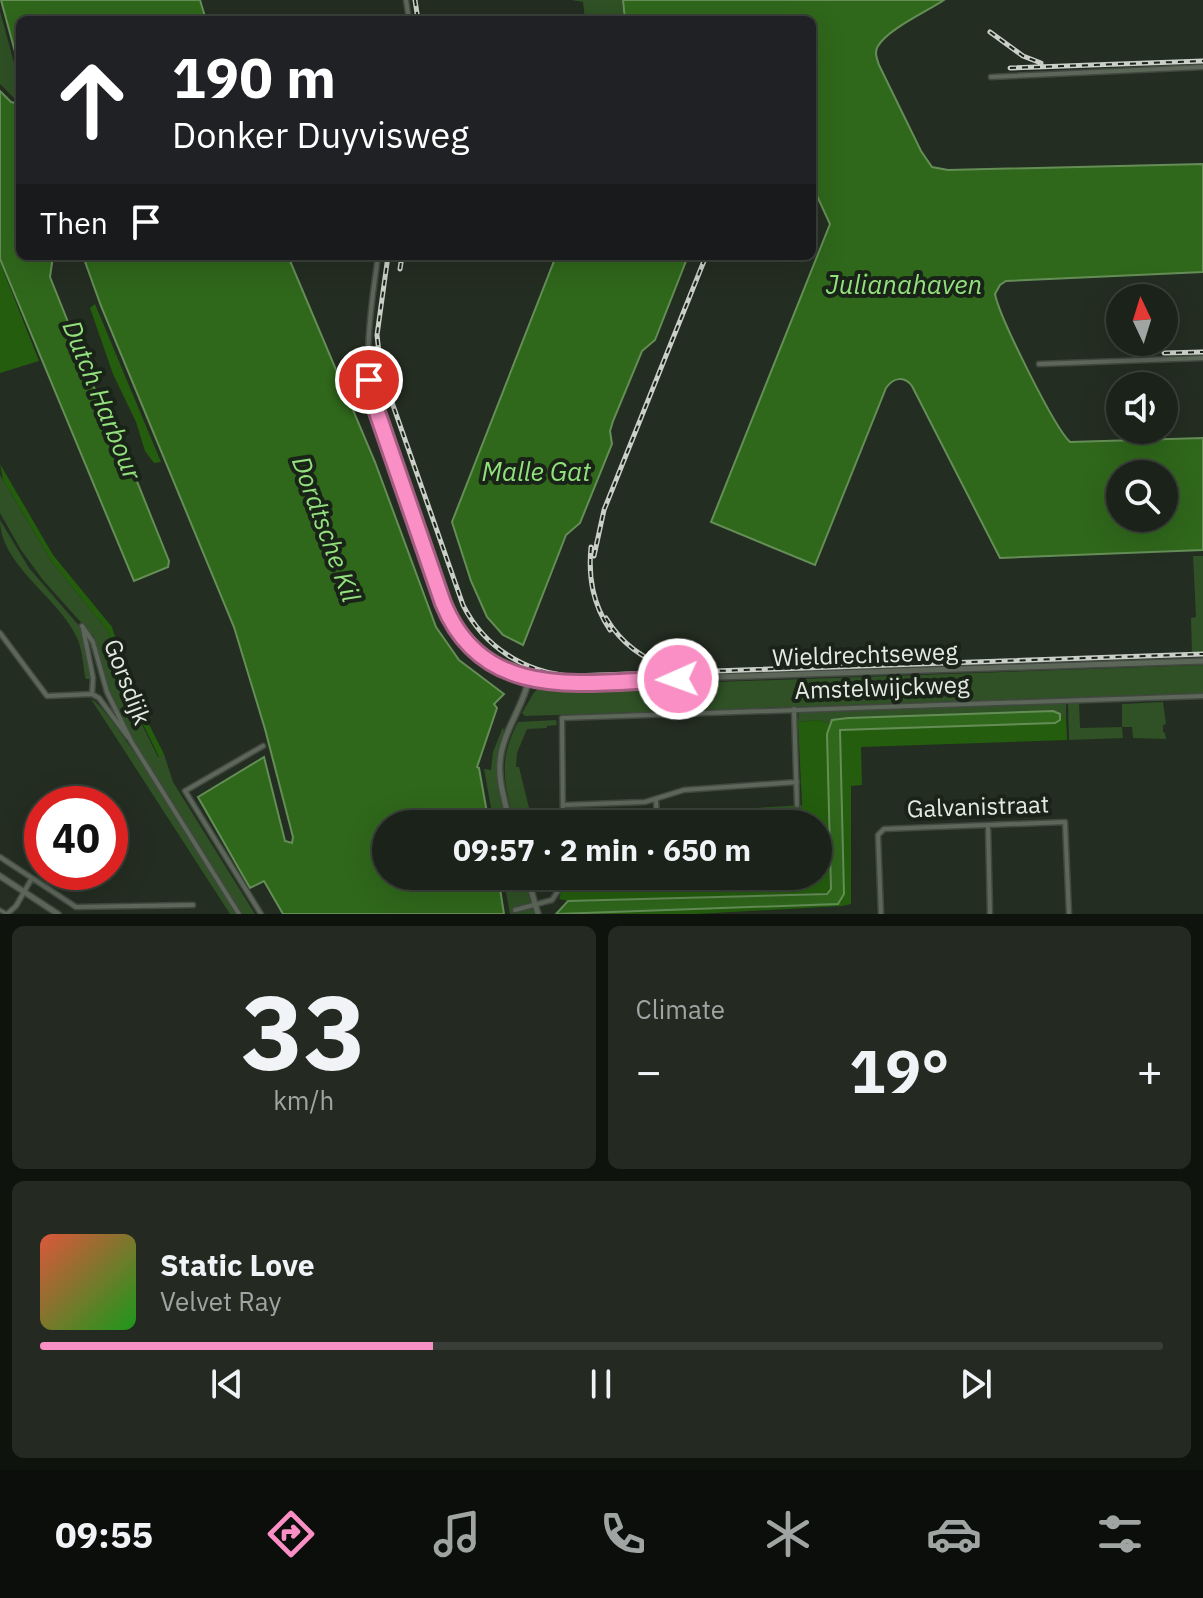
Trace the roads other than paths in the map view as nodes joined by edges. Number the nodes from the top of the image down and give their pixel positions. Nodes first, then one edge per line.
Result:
1 (1203, 67) edge
2 (991, 77) dead end
3 (377, 260) edge
4 (1203, 358) edge
5 (1039, 364) dead end
6 (0, 633) edge
7 (1203, 661) edge
8 (529, 679) junction
9 (92, 694) junction
10 (1203, 696) edge
11 (794, 709) junction
12 (131, 741) junction
13 (263, 746) dead end
14 (797, 782) junction
15 (656, 800) junction
16 (563, 805) junction
17 (797, 805) dead end
18 (508, 810) edge
19 (563, 810) edge
20 (656, 810) edge
21 (988, 825) junction
22 (0, 857) edge
23 (24, 873) edge
24 (0, 876) edge
25 (50, 890) edge
26 (532, 890) edge
27 (558, 890) edge
28 (25, 892) junction
29 (193, 905) dead end
30 (537, 906) junction
31 (0, 910) edge
32 (515, 910) dead end
33 (7, 914) edge
34 (58, 914) edge
35 (239, 914) edge
36 (261, 914) edge
37 (538, 914) edge
38 (881, 914) edge
39 (990, 914) edge
40 (1069, 914) edge

1 - 2 street
3 - 8 street
4 - 5 street
6 - 9 street
7 - 8 street, Wieldrechtseweg
8 - 18 street
9 - 12 street, Gorsdijk
9 - 12 street, Gorsdijk
10 - 11 street, Amstelwijckweg
11 - 14 street
11 - 16 street, Amstelwijckweg
12 - 35 street, Gorsdijk
13 - 36 street
14 - 15 street
14 - 17 street
15 - 16 street
15 - 20 street
16 - 19 street
21 - 38 street, Galvanistraat
21 - 39 street
21 - 40 street, Galvanistraat
22 - 23 street
24 - 28 street
25 - 29 street
26 - 30 street
27 - 30 street
28 - 33 street
28 - 34 street
30 - 32 street
30 - 37 street
31 - 33 street

